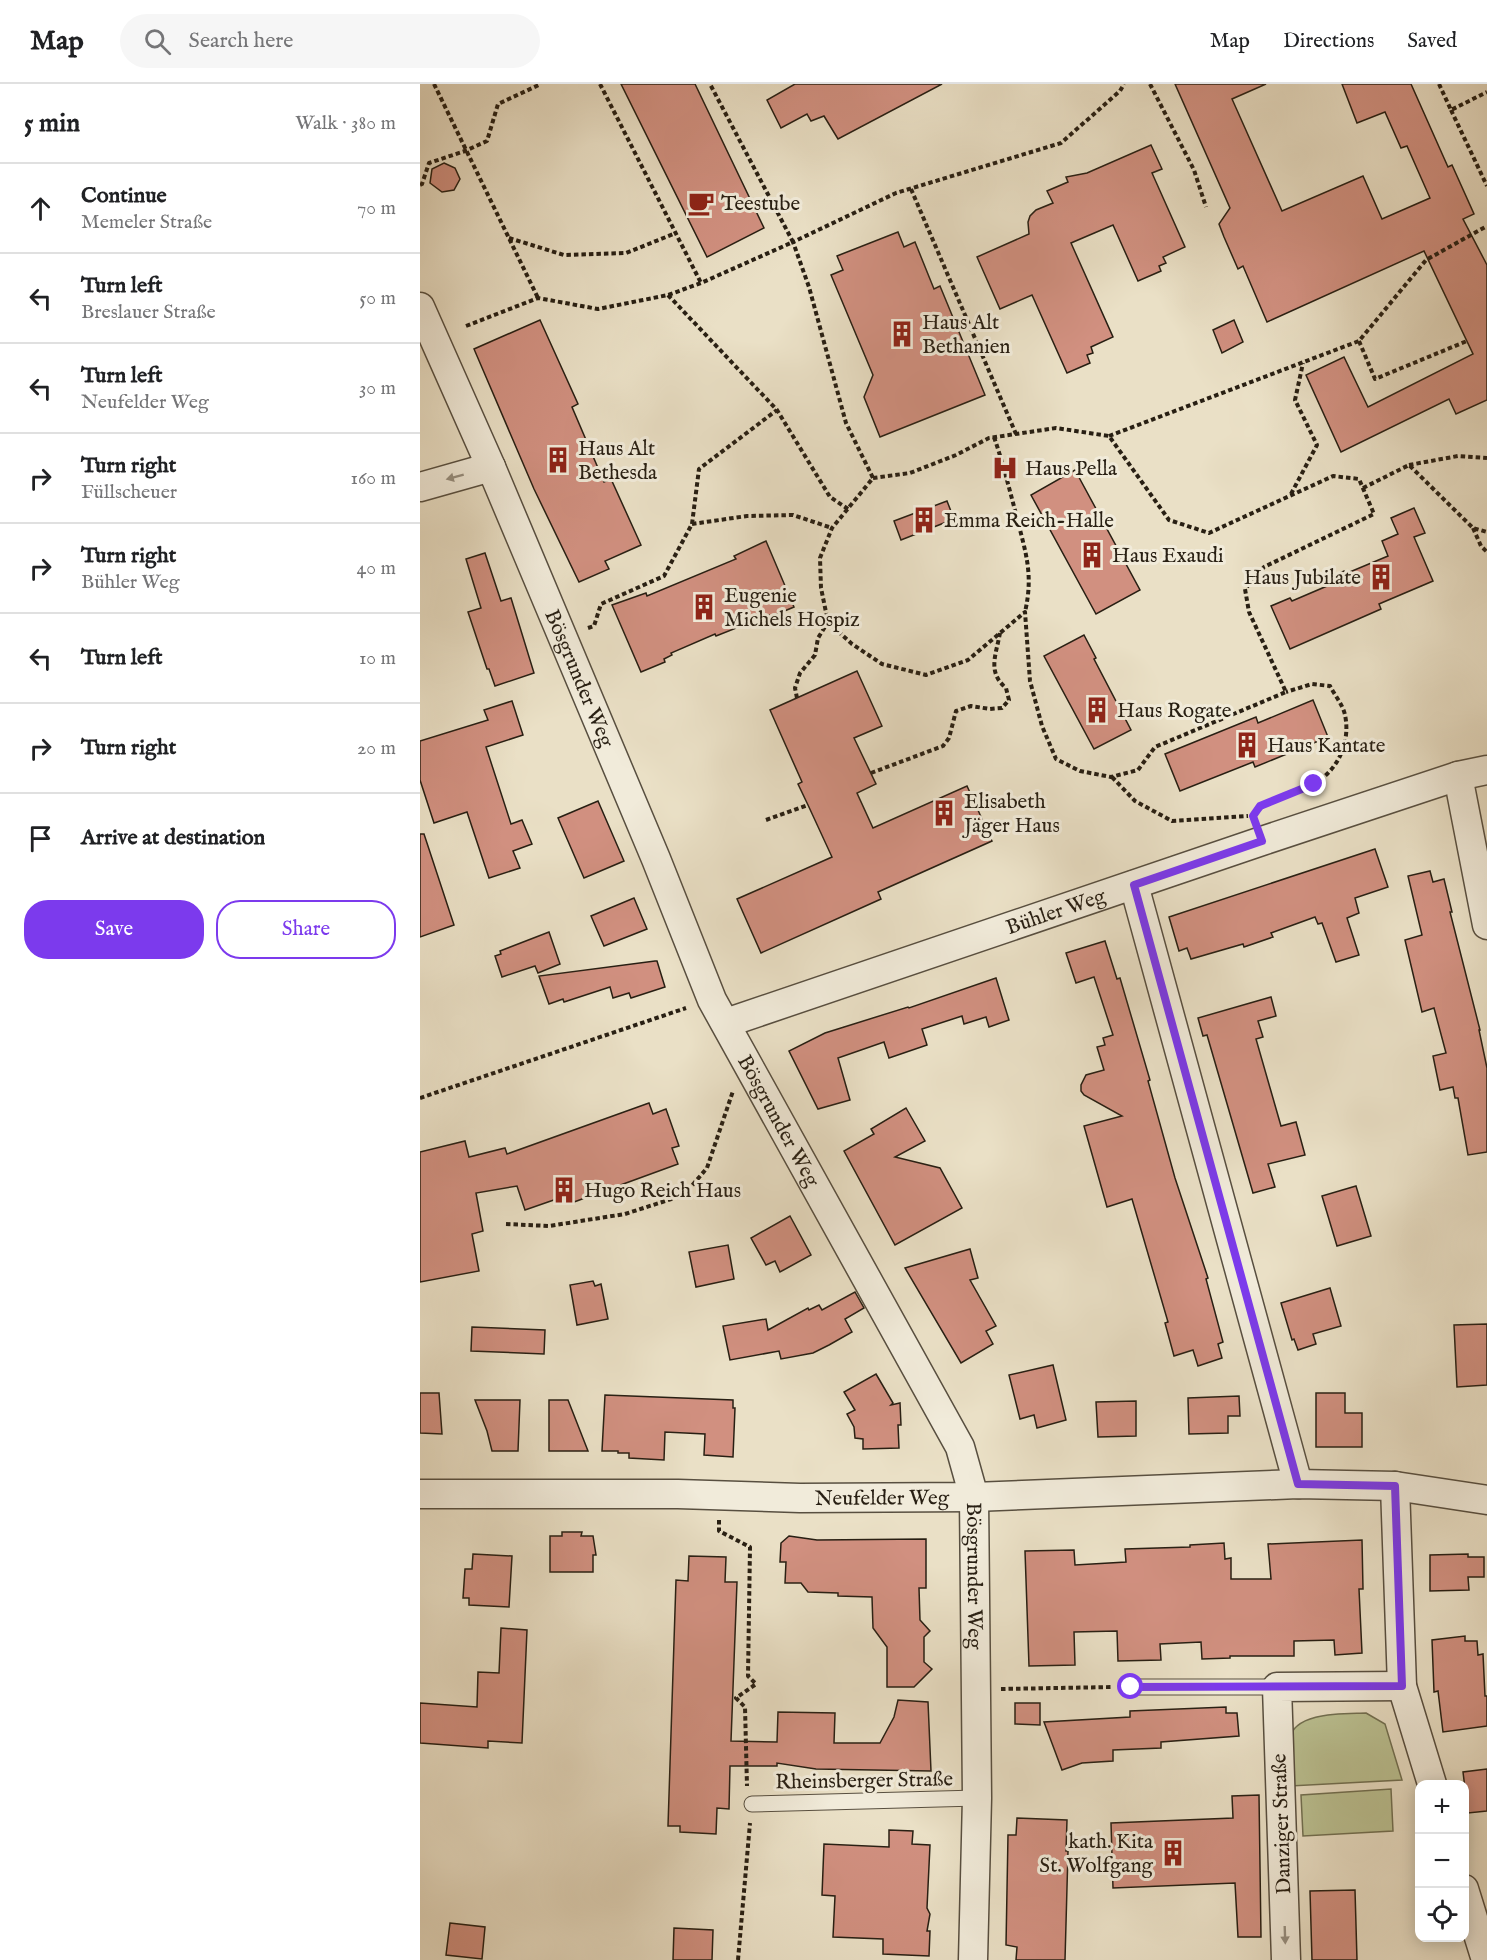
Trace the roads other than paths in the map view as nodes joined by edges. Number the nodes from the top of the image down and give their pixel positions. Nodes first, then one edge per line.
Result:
1 (420, 307) edge
2 (491, 467) junction
3 (420, 487) edge
4 (1487, 770) edge
5 (1458, 776) junction
6 (1134, 885) junction
7 (1487, 925) edge
8 (719, 1011) junction
9 (1298, 1484) junction
10 (1395, 1486) junction
11 (420, 1494) edge
12 (974, 1497) junction
13 (1487, 1500) edge
14 (1402, 1686) junction
15 (1131, 1687) road end
16 (1277, 1688) junction
17 (1430, 1780) edge
18 (977, 1798) junction
19 (752, 1804) road end
20 (1469, 1905) edge
21 (973, 1960) edge
22 (1286, 1960) edge
23 (1486, 1960) edge

1 - 2 street, Bösgrunder Weg
2 -> 3 street
2 - 8 street, Bösgrunder Weg
4 - 5 street, Bühler Weg
5 - 6 street, Bühler Weg
5 - 7 street
6 - 8 street, Bühler Weg
6 - 9 street
8 - 12 street, Bösgrunder Weg
9 - 10 street, Neufelder Weg
9 - 12 street, Neufelder Weg
10 - 13 street, Neufelder Weg
10 - 14 street
11 - 12 street, Neufelder Weg
12 - 18 street, Bösgrunder Weg
14 - 16 street
14 - 17 street
15 - 16 lane
16 -> 22 street, Danziger Straße
18 - 19 lane, Rheinsberger Straße
18 - 21 street, Bösgrunder Weg
20 - 23 street

